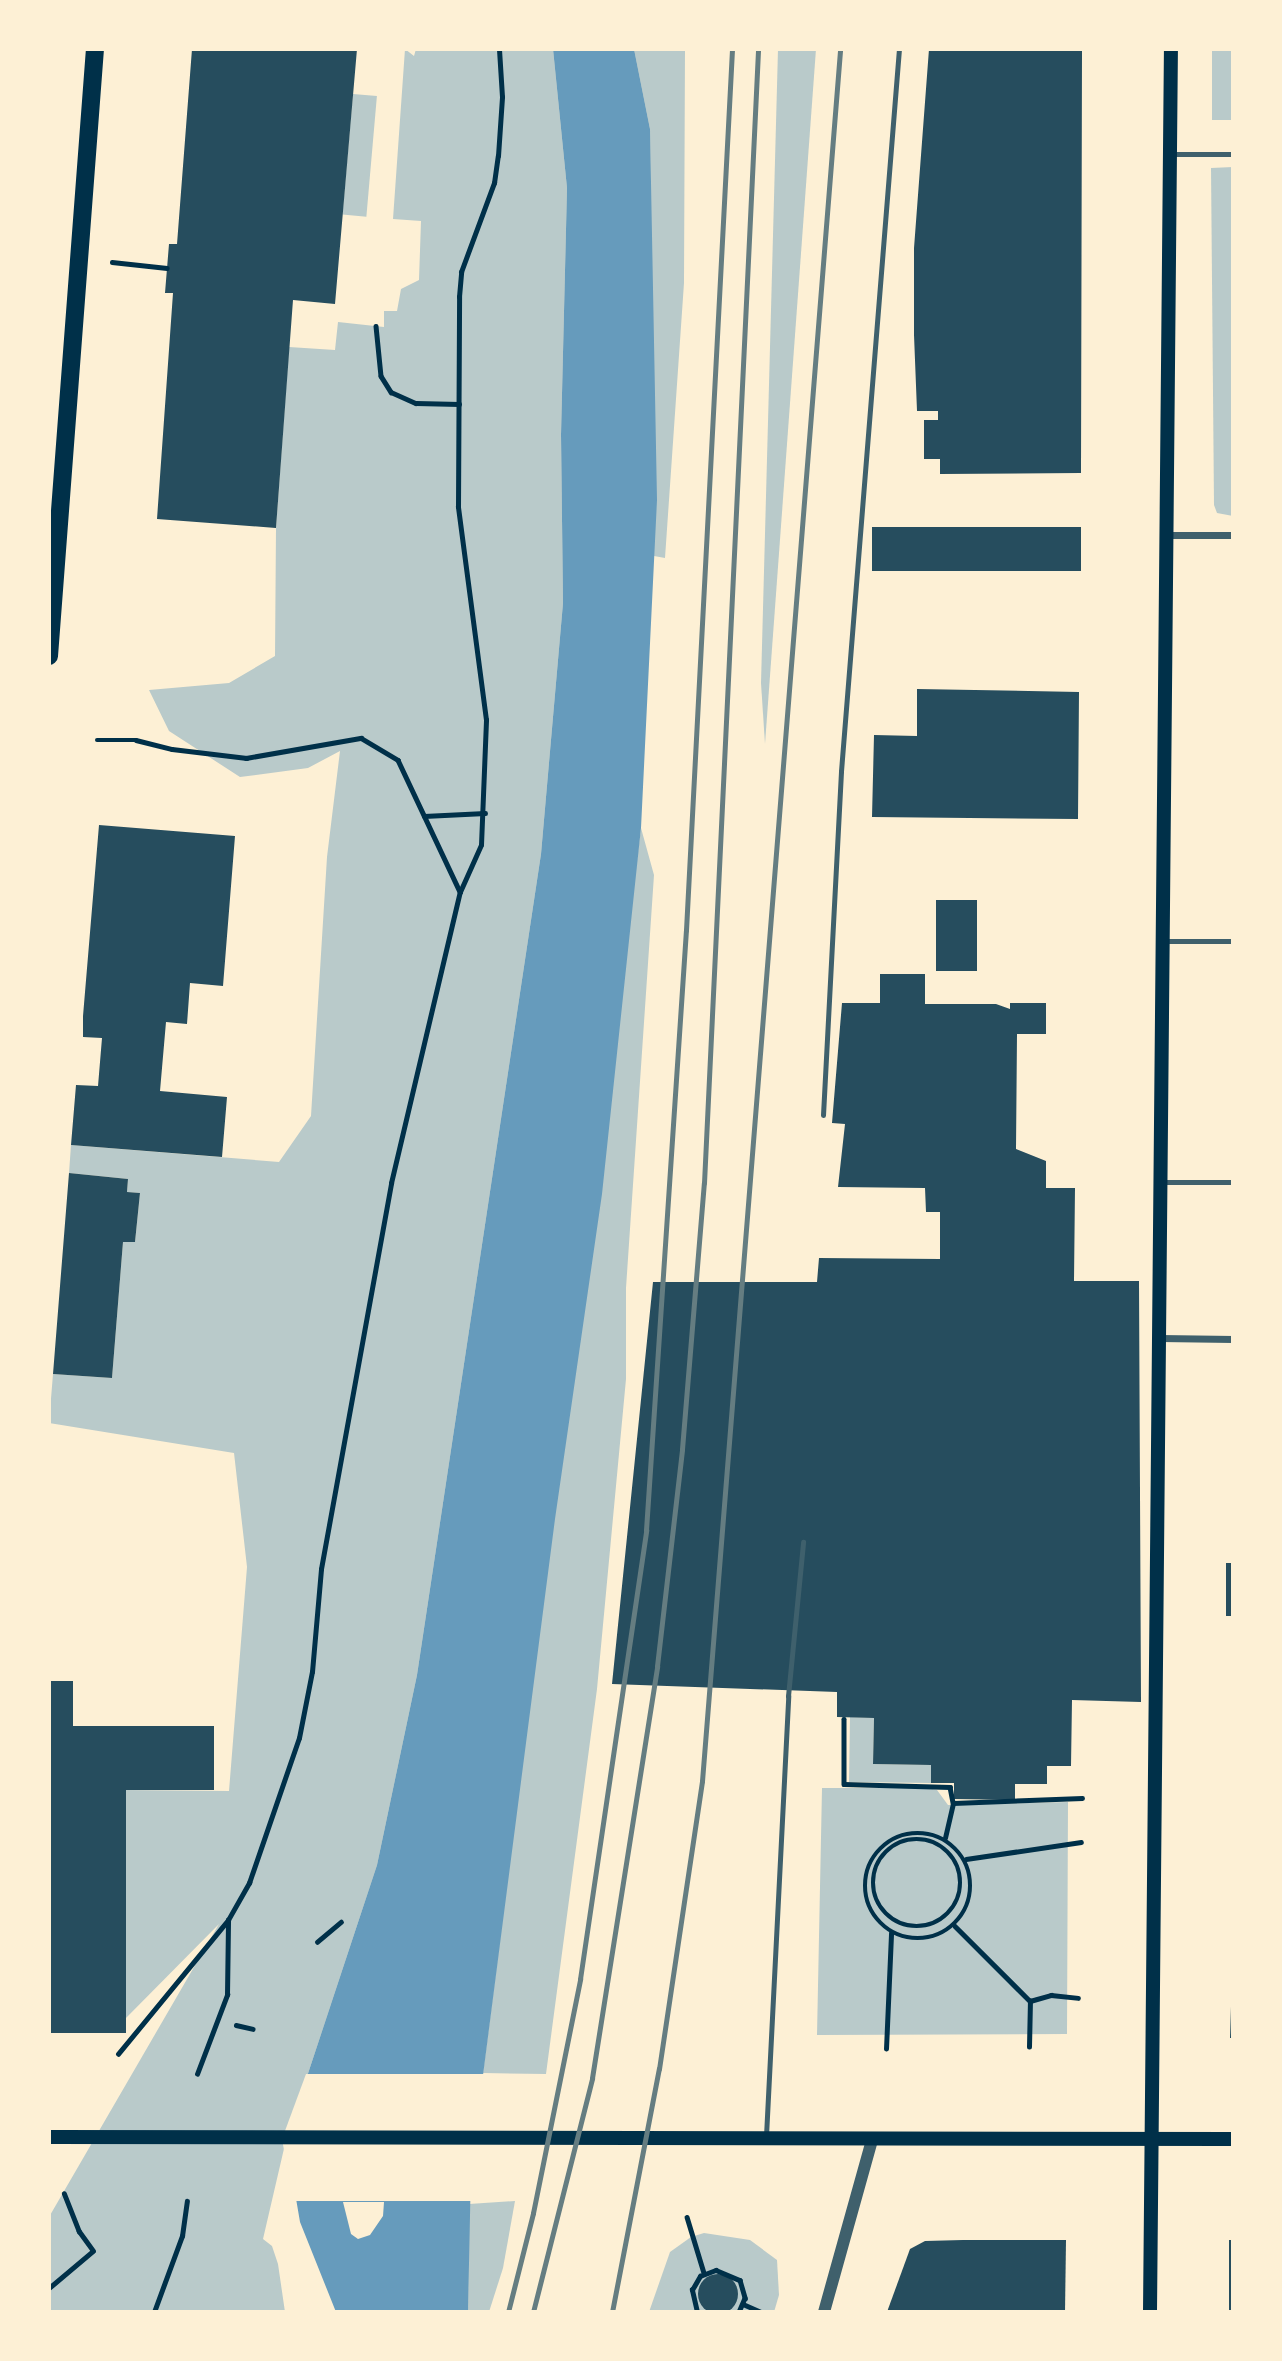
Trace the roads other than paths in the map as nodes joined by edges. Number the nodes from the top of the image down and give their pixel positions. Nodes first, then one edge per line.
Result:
1 (95, 49) edge
2 (899, 49) edge
3 (1171, 49) edge
4 (1170, 153) junction
5 (1233, 154) edge
6 (1166, 535) junction
7 (1233, 535) edge
8 (49, 656) edge
9 (1166, 941) junction
10 (1233, 941) edge
11 (823, 1115) dead end
12 (1163, 1182) junction
13 (1233, 1182) edge
14 (1160, 1338) junction
15 (1233, 1339) edge
16 (803, 1542) dead end
17 (49, 2137) edge
18 (766, 2139) junction
19 (1152, 2139) junction
20 (1233, 2139) edge
21 (872, 2140) junction
22 (824, 2312) edge
23 (1150, 2312) edge

1 - 8 main road
2 - 11 lane
3 - 4 main road
4 - 5 lane
4 - 6 main road
6 - 7 street
6 - 9 main road
9 - 10 lane
9 - 12 main road
12 - 13 lane
12 - 14 main road
14 - 15 street
14 - 19 main road
16 - 18 lane
17 - 18 main road
18 - 21 main road
19 - 20 main road
19 - 21 main road
19 - 23 main road
21 - 22 street

